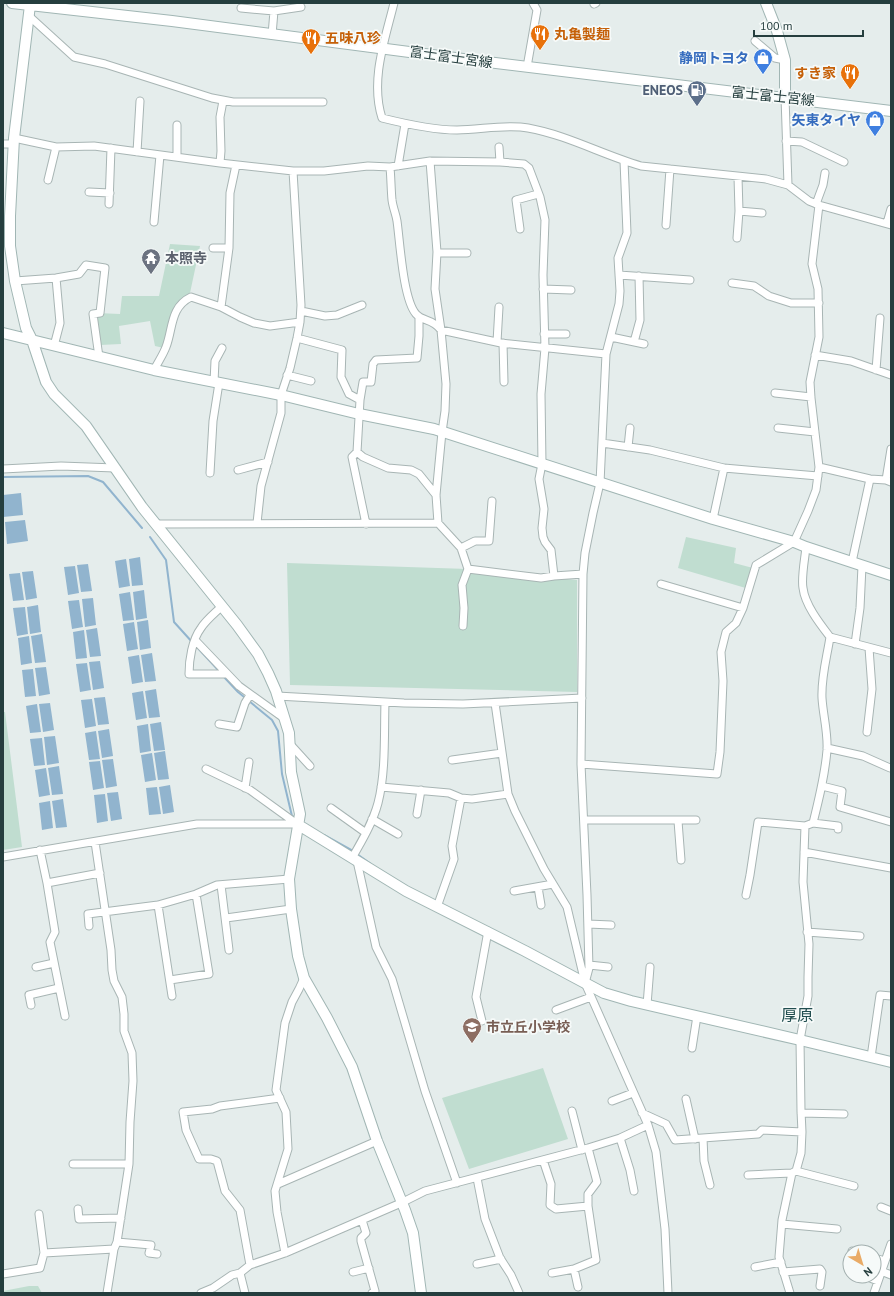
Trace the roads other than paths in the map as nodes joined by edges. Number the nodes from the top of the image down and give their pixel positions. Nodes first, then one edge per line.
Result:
1 (12, 3) edge
2 (394, 3) edge
3 (533, 3) edge
4 (766, 3) edge
5 (30, 5) junction
6 (301, 7) dead end
7 (241, 8) dead end
8 (274, 11) junction
9 (29, 16) junction
10 (272, 35) junction
11 (754, 41) dead end
12 (383, 48) junction
13 (785, 60) junction
14 (528, 66) junction
15 (785, 97) junction
16 (140, 101) dead end
17 (223, 101) junction
18 (323, 102) dead end
19 (891, 110) edge
20 (405, 124) junction
21 (177, 125) dead end
22 (14, 141) junction
23 (786, 141) junction
24 (3, 144) edge
25 (499, 147) dead end
26 (56, 148) junction
27 (111, 148) junction
28 (137, 152) junction
29 (160, 155) junction
30 (177, 157) junction
31 (430, 161) junction
32 (624, 161) junction
33 (500, 162) junction
34 (844, 162) dead end
35 (220, 164) junction
36 (236, 165) junction
37 (398, 166) junction
38 (390, 167) junction
39 (670, 169) junction
40 (293, 171) junction
41 (825, 173) dead end
42 (738, 176) junction
43 (48, 180) dead end
44 (788, 185) junction
45 (89, 192) dead end
46 (110, 193) junction
47 (538, 194) junction
48 (109, 204) dead end
49 (818, 205) junction
50 (891, 209) edge
51 (739, 211) junction
52 (762, 213) dead end
53 (154, 222) dead end
54 (889, 224) edge
55 (666, 225) dead end
56 (520, 229) dead end
57 (737, 238) dead end
58 (213, 248) dead end
59 (229, 248) junction
60 (437, 253) junction
61 (467, 253) dead end
62 (619, 275) junction
63 (639, 276) junction
64 (56, 278) junction
65 (690, 280) dead end
66 (15, 281) junction
67 (732, 282) dead end
68 (543, 289) junction
69 (571, 290) dead end
70 (819, 303) junction
71 (362, 306) dead end
72 (222, 307) junction
73 (499, 307) dead end
74 (301, 311) junction
75 (419, 317) junction
76 (880, 318) dead end
77 (300, 322) junction
78 (441, 330) junction
79 (3, 333) edge
80 (544, 334) junction
81 (566, 334) dead end
82 (611, 337) junction
83 (297, 338) junction
84 (32, 340) junction
85 (500, 342) junction
86 (634, 342) junction
87 (644, 344) dead end
88 (54, 346) junction
89 (222, 348) dead end
90 (545, 348) junction
91 (606, 354) junction
92 (815, 355) junction
93 (99, 357) junction
94 (154, 370) junction
95 (876, 370) junction
96 (287, 375) junction
97 (891, 375) edge
98 (311, 380) dead end
99 (217, 382) junction
100 (504, 382) dead end
101 (775, 393) dead end
102 (281, 395) junction
103 (811, 397) junction
104 (360, 400) junction
105 (359, 414) junction
106 (630, 428) dead end
107 (778, 428) dead end
108 (442, 432) junction
109 (815, 432) junction
110 (602, 443) junction
111 (628, 447) junction
112 (891, 449) edge
113 (357, 452) junction
114 (268, 462) junction
115 (542, 464) junction
116 (820, 467) junction
117 (116, 468) junction
118 (724, 468) junction
119 (3, 469) edge
120 (238, 470) dead end
121 (210, 473) dead end
122 (818, 476) junction
123 (870, 480) junction
124 (888, 481) edge
125 (600, 483) junction
126 (436, 495) junction
127 (492, 501) dead end
128 (713, 519) junction
129 (257, 523) junction
130 (438, 523) junction
131 (156, 524) junction
132 (366, 524) junction
133 (794, 542) junction
134 (806, 547) junction
135 (461, 548) junction
136 (857, 564) junction
137 (468, 569) junction
138 (582, 574) junction
139 (891, 575) edge
140 (554, 576) junction
141 (662, 584) dead end
142 (221, 607) junction
143 (744, 608) junction
144 (463, 626) dead end
145 (830, 637) junction
146 (194, 643) junction
147 (855, 644) junction
148 (869, 648) junction
149 (891, 653) edge
150 (226, 674) junction
151 (250, 695) junction
152 (277, 696) junction
153 (582, 698) junction
154 (385, 702) junction
155 (495, 702) junction
156 (285, 719) junction
157 (219, 724) dead end
158 (867, 732) dead end
159 (290, 744) junction
160 (827, 748) junction
161 (502, 753) junction
162 (452, 760) dead end
163 (249, 762) dead end
164 (581, 764) junction
165 (310, 766) dead end
166 (890, 768) dead end
167 (206, 769) dead end
168 (822, 786) junction
169 (381, 787) junction
170 (245, 788) junction
171 (421, 790) junction
172 (508, 794) junction
173 (461, 798) junction
174 (331, 808) dead end
175 (417, 814) dead end
176 (298, 820) junction
177 (372, 820) junction
178 (584, 820) junction
179 (696, 820) dead end
180 (678, 821) junction
181 (813, 822) junction
182 (891, 822) edge
183 (805, 826) junction
184 (838, 829) dead end
185 (366, 833) junction
186 (398, 834) dead end
187 (95, 842) junction
188 (40, 850) junction
189 (804, 852) junction
190 (355, 856) junction
191 (3, 857) edge
192 (681, 860) dead end
193 (891, 868) edge
194 (100, 873) junction
195 (289, 879) junction
196 (47, 883) junction
197 (553, 884) junction
198 (221, 885) junction
199 (538, 887) junction
200 (514, 891) dead end
201 (196, 894) junction
202 (746, 895) dead end
203 (438, 902) junction
204 (541, 905) dead end
205 (158, 906) junction
206 (291, 909) junction
207 (105, 911) junction
208 (226, 918) junction
209 (588, 924) junction
210 (611, 925) dead end
211 (89, 926) dead end
212 (488, 931) junction
213 (807, 932) junction
214 (860, 936) dead end
215 (229, 950) dead end
216 (54, 963) junction
217 (589, 965) junction
218 (36, 966) dead end
219 (608, 967) dead end
220 (650, 967) dead end
221 (304, 978) junction
222 (170, 980) junction
223 (585, 983) junction
224 (59, 988) junction
225 (891, 994) edge
226 (172, 996) dead end
227 (590, 997) junction
228 (31, 1005) dead end
229 (647, 1005) junction
230 (556, 1010) dead end
231 (65, 1016) dead end
232 (697, 1016) junction
233 (482, 1021) dead end
234 (800, 1040) junction
235 (692, 1048) dead end
236 (871, 1057) junction
237 (891, 1062) edge
238 (633, 1093) junction
239 (280, 1098) junction
240 (686, 1099) dead end
241 (612, 1101) dead end
242 (572, 1111) dead end
243 (642, 1113) junction
244 (801, 1113) junction
245 (844, 1114) dead end
246 (648, 1125) junction
247 (802, 1132) junction
248 (620, 1138) junction
249 (703, 1138) junction
250 (695, 1139) junction
251 (377, 1141) junction
252 (585, 1149) junction
253 (543, 1160) junction
254 (73, 1164) dead end
255 (129, 1164) junction
256 (794, 1172) junction
257 (748, 1174) dead end
258 (477, 1178) junction
259 (457, 1183) junction
260 (278, 1184) junction
261 (710, 1185) dead end
262 (854, 1186) dead end
263 (634, 1191) dead end
264 (401, 1203) junction
265 (588, 1206) junction
266 (882, 1207) dead end
267 (78, 1209) dead end
268 (891, 1211) edge
269 (39, 1214) dead end
270 (121, 1218) junction
271 (362, 1220) junction
272 (782, 1224) junction
273 (837, 1229) dead end
274 (891, 1244) edge
275 (116, 1246) junction
276 (44, 1253) junction
277 (285, 1253) junction
278 (156, 1254) dead end
279 (501, 1259) junction
280 (781, 1262) junction
281 (478, 1264) dead end
282 (250, 1265) junction
283 (755, 1266) dead end
284 (883, 1266) junction
285 (369, 1268) junction
286 (574, 1269) junction
287 (882, 1269) edge
288 (240, 1272) junction
289 (353, 1272) dead end
290 (783, 1272) junction
291 (3, 1274) edge
292 (552, 1274) dead end
293 (891, 1275) edge
294 (820, 1286) dead end
295 (578, 1287) dead end
296 (107, 1293) edge
297 (201, 1293) edge
298 (245, 1293) edge
299 (372, 1293) edge
300 (421, 1293) edge
301 (519, 1293) edge
302 (668, 1293) edge
303 (790, 1293) edge

1 - 5 street, 富士富士宮線
2 - 12 street
3 - 14 street
4 - 13 street
5 - 9 street
5 - 10 street, 富士富士宮線
6 - 8 street
7 - 8 street
8 - 10 street
9 - 17 street
9 - 22 street
10 - 12 street, 富士富士宮線
11 - 13 street
12 - 14 street, 富士富士宮線
12 - 20 street
13 - 15 street
14 - 15 street, 富士富士宮線
15 - 19 street, 富士富士宮線
15 - 23 street
16 - 28 street
17 - 18 street
17 - 35 street
20 - 32 street
20 - 37 street
21 - 30 street
22 - 24 street
22 - 26 street
22 - 66 street
23 - 34 street
23 - 44 street
25 - 33 street
26 - 27 street
26 - 43 street
27 - 28 street
27 - 46 street
28 - 29 street
29 - 30 street
29 - 53 street
30 - 35 street
31 - 33 street
31 - 37 street
31 - 60 street
32 - 39 street
32 - 62 street
33 - 47 street
35 - 36 street
36 - 40 street
36 - 59 street
37 - 38 street
38 - 40 street
38 - 75 street
39 - 42 street
39 - 55 street
40 - 74 street
41 - 49 street
42 - 44 street
42 - 51 street
44 - 49 street
45 - 46 street
46 - 48 street
47 - 56 street
47 - 68 street
49 - 54 street
49 - 70 street
50 - 54 street
51 - 52 street
51 - 57 street
58 - 59 street
59 - 72 street
60 - 61 street
60 - 78 street
62 - 63 street
62 - 82 street
63 - 65 street
63 - 86 street
64 - 66 street
64 - 88 street
64 - 93 street
66 - 84 street
67 - 70 street
68 - 69 street
68 - 80 street
70 - 92 street
71 - 74 street
72 - 77 street
72 - 94 street
73 - 85 street
74 - 77 street
75 - 78 street
75 - 104 street
76 - 95 street
77 - 83 street
78 - 85 street
78 - 108 street
79 - 84 street
80 - 81 street
80 - 90 street
82 - 86 street
82 - 91 street
83 - 96 street
83 - 104 street
84 - 88 street
84 - 117 street
85 - 90 street
85 - 100 street
86 - 87 street
88 - 93 street
89 - 99 street
90 - 91 street
90 - 115 street
91 - 110 street
92 - 95 street
92 - 103 street
93 - 94 street
94 - 99 street
95 - 97 street
96 - 98 street
96 - 102 street
99 - 102 street
99 - 121 street
101 - 103 street
102 - 105 street
102 - 114 street
103 - 109 street
104 - 105 street
105 - 108 street
105 - 113 street
106 - 111 street
107 - 109 street
108 - 115 street
108 - 126 street
109 - 116 street
110 - 111 street
110 - 125 street
111 - 118 street
112 - 124 street
113 - 126 street
113 - 132 street
114 - 120 street
114 - 129 street
115 - 125 street
115 - 140 street
116 - 122 street
116 - 123 street
117 - 119 street
117 - 131 street
118 - 122 street
118 - 128 street
122 - 133 street
123 - 124 street
123 - 136 street
125 - 128 street
125 - 138 street
126 - 130 street
127 - 135 street
128 - 133 street
129 - 131 street
129 - 132 street
130 - 132 street
130 - 135 street
131 - 142 street
133 - 134 street
133 - 143 street
134 - 136 street
134 - 145 street
135 - 137 street
136 - 139 street
136 - 147 street
137 - 140 street
137 - 144 street
138 - 140 street
138 - 153 street
141 - 143 street
142 - 146 street
142 - 152 street
143 - 164 street
145 - 147 street
145 - 160 street
146 - 150 street
146 - 150 street
147 - 148 street
148 - 149 street
148 - 158 street
150 - 151 street
151 - 156 street
151 - 157 street
152 - 154 street
152 - 156 street
153 - 155 street
153 - 164 street
154 - 155 street
154 - 169 street
155 - 161 street
156 - 159 street
159 - 165 street
159 - 176 street
160 - 166 street
160 - 168 street
161 - 162 street
161 - 172 street
163 - 170 street
164 - 178 street
167 - 170 street
168 - 181 street
168 - 182 street
169 - 171 street
169 - 177 street
170 - 176 street
171 - 173 street
171 - 175 street
172 - 173 street
172 - 197 street
173 - 203 street
174 - 185 street
176 - 187 street
176 - 190 street
176 - 195 street
177 - 185 street
177 - 186 street
178 - 180 street
178 - 209 street
179 - 180 street
180 - 192 street
181 - 183 street
181 - 184 street
183 - 189 street
183 - 202 street
185 - 190 street
187 - 188 street
187 - 194 street
188 - 191 street
188 - 196 street
189 - 193 street
189 - 213 street
190 - 203 street
190 - 259 street
194 - 196 street
194 - 207 street
195 - 198 street
195 - 206 street
196 - 216 street
197 - 199 street
197 - 223 street
198 - 201 street
198 - 208 street
199 - 200 street
199 - 204 street
201 - 205 street
201 - 222 street
203 - 212 street
205 - 207 street
205 - 222 street
206 - 208 street
206 - 221 street
207 - 211 street
207 - 255 street
208 - 215 street
209 - 210 street
209 - 217 street
212 - 223 street
212 - 233 street
213 - 214 street
213 - 234 street
216 - 218 street
216 - 224 street
217 - 219 street
217 - 223 street
220 - 229 street
221 - 239 street
221 - 251 street
222 - 226 street
223 - 227 street
223 - 229 street
224 - 228 street
224 - 231 street
225 - 236 street
227 - 230 street
227 - 238 street
229 - 232 street
232 - 234 street
232 - 235 street
234 - 236 street
234 - 244 street
236 - 237 street
238 - 241 street
238 - 243 street
239 - 260 street
239 - 282 street
240 - 250 street
242 - 252 street
243 - 246 street
243 - 250 street
244 - 245 street
244 - 247 street
246 - 248 street
246 - 302 street
247 - 249 street
247 - 256 street
248 - 252 street
248 - 263 street
249 - 250 street
249 - 261 street
251 - 260 street
251 - 264 street
252 - 253 street
252 - 265 street
253 - 258 street
253 - 265 street
254 - 255 street
255 - 270 street
256 - 257 street
256 - 262 street
256 - 272 street
258 - 259 street
258 - 279 street
259 - 264 street
260 - 277 street
264 - 271 street
264 - 300 street
265 - 286 street
266 - 268 street
267 - 270 street
269 - 276 street
270 - 275 street
271 - 277 street
271 - 285 street
272 - 273 street
272 - 280 street
274 - 284 street
275 - 276 street
275 - 278 street
275 - 296 street
276 - 291 street
277 - 282 street
279 - 281 street
279 - 301 street
280 - 283 street
280 - 290 street
282 - 288 street
284 - 287 street
284 - 293 street
285 - 289 street
285 - 299 street
286 - 292 street
286 - 295 street
288 - 297 street
288 - 298 street
290 - 294 street
290 - 303 street

